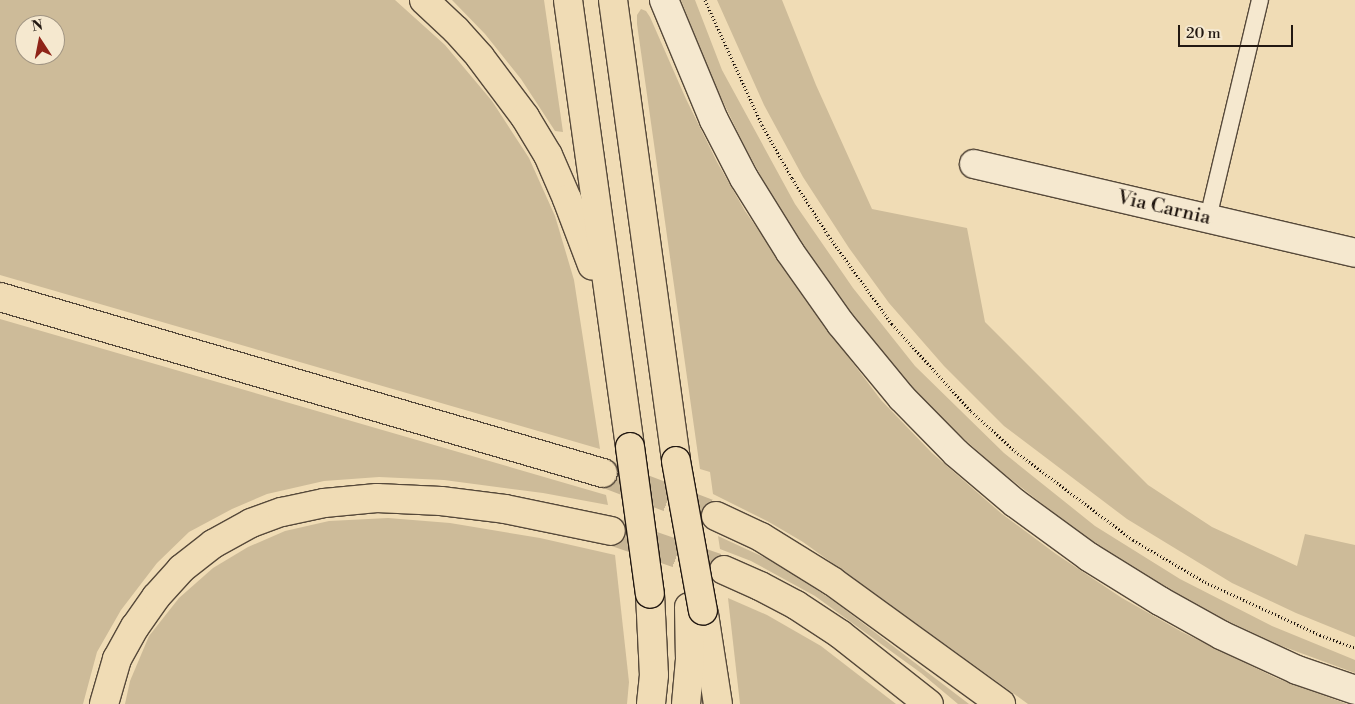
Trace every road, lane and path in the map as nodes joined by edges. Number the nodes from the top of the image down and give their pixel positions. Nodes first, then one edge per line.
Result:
1 (424, 0) edge
2 (568, 0) edge
3 (613, 0) edge
4 (664, 0) edge
5 (705, 0) edge
6 (1260, 0) edge
7 (974, 164) dead end
8 (1208, 218) junction
9 (1355, 253) edge
10 (0, 297) edge
11 (614, 341) junction
12 (603, 473) tunnel mouth
13 (716, 516) tunnel mouth
14 (611, 531) tunnel mouth
15 (724, 570) tunnel mouth
16 (696, 609) junction
17 (1355, 648) edge
18 (1355, 690) edge
19 (104, 704) edge
20 (651, 704) edge
21 (686, 704) edge
22 (718, 704) edge
23 (928, 704) edge
24 (1001, 704) edge

1 - 11 highway
2 - 11 highway
3 - 16 highway, bridge
4 - 18 street
5 - 17 path
6 - 8 lane
7 - 8 street, Via Carnia
8 - 9 street, Via Carnia
10 - 12 highway
11 - 20 highway, bridge
13 - 24 highway
14 - 19 highway
15 - 23 highway
16 - 21 highway
16 - 22 highway

